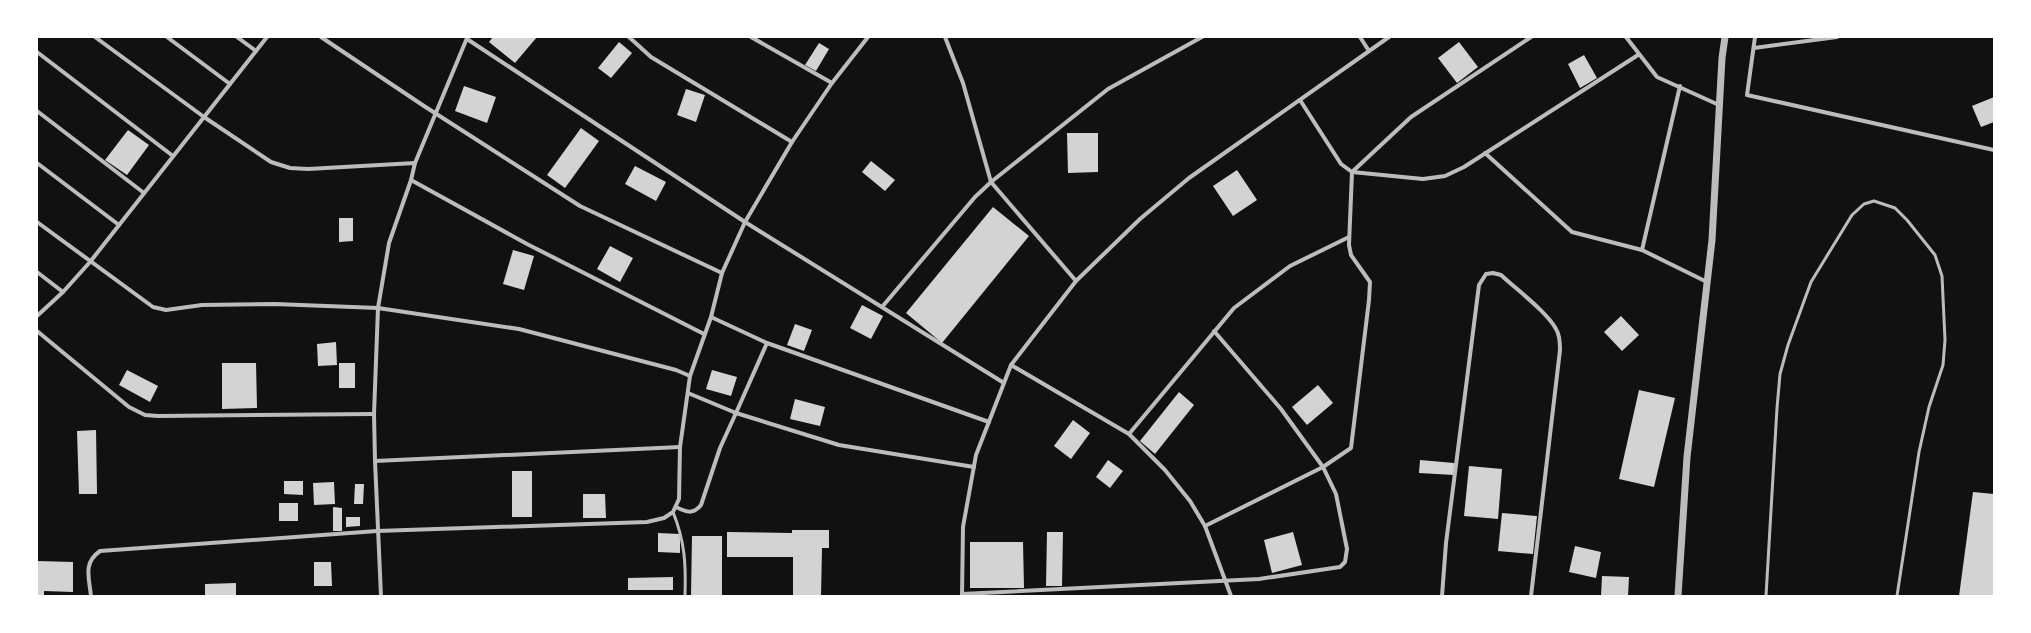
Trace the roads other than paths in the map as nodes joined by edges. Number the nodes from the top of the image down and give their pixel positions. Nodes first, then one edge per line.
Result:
1 (95, 37) edge
2 (167, 37) edge
3 (237, 37) edge
4 (267, 37) edge
5 (321, 37) edge
6 (629, 37) edge
7 (752, 37) edge
8 (868, 37) edge
9 (945, 37) edge
10 (1202, 37) edge
11 (1360, 37) edge
12 (1389, 37) edge
13 (1531, 37) edge
14 (1626, 37) edge
15 (1725, 37) edge
16 (1755, 37) edge
17 (1837, 37) edge
18 (467, 38) edge
19 (1754, 48) junction
20 (256, 51) junction
21 (1369, 51) junction
22 (37, 52) edge
23 (1638, 55) junction
24 (832, 83) junction
25 (230, 84) junction
26 (1680, 86) junction
27 (1300, 100) junction
28 (1719, 105) junction
29 (37, 111) edge
30 (436, 113) junction
31 (204, 117) junction
32 (792, 142) junction
33 (1994, 150) edge
34 (1485, 153) junction
35 (173, 156) junction
36 (37, 163) edge
37 (415, 163) junction
38 (1352, 172) junction
39 (411, 180) junction
40 (991, 182) junction
41 (144, 193) junction
42 (37, 222) edge
43 (745, 222) junction
44 (119, 225) junction
45 (1349, 237) junction
46 (1642, 250) junction
47 (90, 262) junction
48 (37, 272) edge
49 (722, 272) junction
50 (1076, 281) junction
51 (1707, 282) junction
52 (63, 292) junction
53 (882, 307) junction
54 (378, 308) junction
55 (37, 316) edge
56 (710, 317) junction
57 (37, 331) edge
58 (1214, 331) junction
59 (704, 334) junction
60 (767, 343) junction
61 (1011, 365) junction
62 (690, 376) junction
63 (1004, 383) junction
64 (688, 393) junction
65 (736, 413) junction
66 (374, 414) junction
67 (989, 422) junction
68 (1129, 434) junction
69 (680, 447) junction
70 (375, 461) junction
71 (974, 467) junction
72 (1323, 467) junction
73 (676, 507) junction
74 (673, 512) junction
75 (1205, 526) junction
76 (377, 531) junction
77 (1226, 582) junction
78 (962, 595) edge
79 (91, 596) edge
80 (381, 596) edge
81 (684, 596) edge
82 (1231, 596) edge
83 (1442, 596) edge
84 (1531, 596) edge
85 (1678, 596) edge
86 (1766, 596) edge
87 (1897, 596) edge

1 - 31 street
2 - 25 street
3 - 20 street
4 - 20 street
5 - 30 street
6 - 32 street
7 - 24 street
8 - 24 street
9 - 40 street
10 - 40 street
11 - 21 street
12 - 21 street
13 - 38 street
14 - 23 street
15 - 28 street
16 - 19 street
17 - 19 street
18 - 30 street
18 - 43 street
19 - 33 street
20 - 25 street
21 - 27 street
22 - 35 street
23 - 26 street
23 - 34 street
24 - 32 street
25 - 31 street
26 - 28 street
26 - 46 street
27 - 38 street
27 - 50 street
28 - 51 street
29 - 41 street
30 - 37 street
30 - 49 street
31 - 35 street
31 - 37 street
32 - 43 street
34 - 38 street
34 - 46 street
35 - 41 street
36 - 44 street
37 - 39 street
38 - 45 street
39 - 54 street
39 - 59 street
40 - 50 street
40 - 53 street
41 - 44 street
42 - 47 street
43 - 49 street
43 - 53 street
44 - 47 street
45 - 58 street
45 - 72 street
46 - 51 street
47 - 52 street
47 - 54 street
48 - 52 street
49 - 56 street
50 - 61 street
51 - 85 street
52 - 55 street
53 - 63 street
54 - 62 street
54 - 66 street
56 - 59 street
56 - 60 street
57 - 66 street
58 - 68 street
58 - 72 street
59 - 62 street
60 - 65 street
60 - 67 street
61 - 63 street
61 - 68 street
62 - 64 street
63 - 67 street
64 - 65 street
64 - 69 street
65 - 71 street
65 - 73 street
66 - 70 street
67 - 71 street
68 - 75 street
69 - 70 street
69 - 73 street
70 - 76 street
71 - 78 street
72 - 75 street
72 - 77 street
73 - 74 street
74 - 76 street
74 - 81 lane
75 - 77 street
76 - 79 street
76 - 80 street
77 - 78 street
77 - 82 street
83 - 84 street
86 - 87 lane

